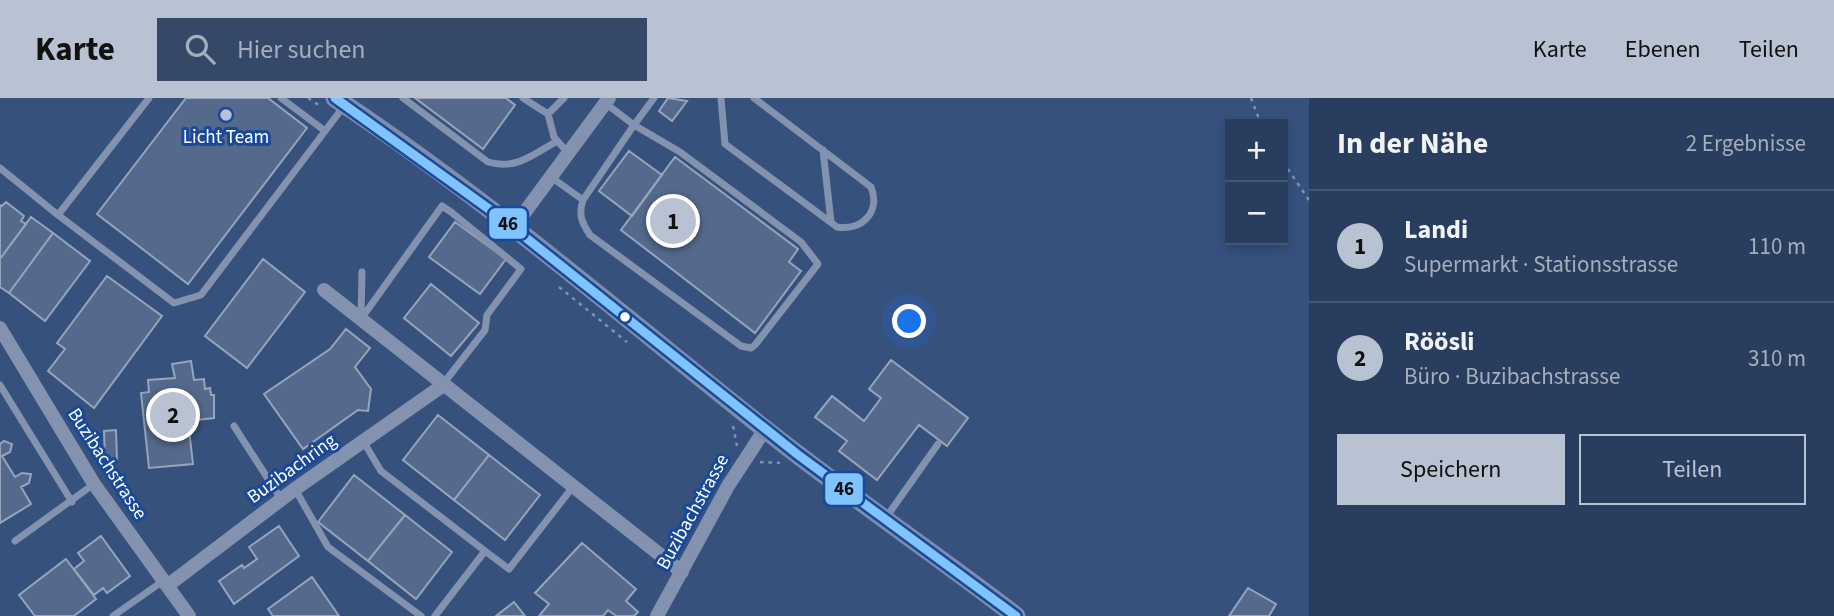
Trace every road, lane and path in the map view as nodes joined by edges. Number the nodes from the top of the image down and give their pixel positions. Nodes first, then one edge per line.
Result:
1 (149, 98) edge
2 (281, 98) edge
3 (403, 98) edge
4 (523, 98) edge
5 (564, 98) edge
6 (654, 98) edge
7 (721, 98) edge
8 (754, 98) edge
9 (1251, 98) edge
10 (607, 100) edge
11 (340, 101) edge
12 (548, 114) junction
13 (1259, 119) edge
14 (634, 125) junction
15 (325, 131) junction
16 (557, 141) junction
17 (824, 149) junction
18 (568, 153) junction
19 (0, 169) edge
20 (1288, 169) edge
21 (551, 177) junction
22 (583, 200) junction
23 (1309, 200) edge
24 (58, 215) junction
25 (831, 222) junction
26 (513, 228) junction
27 (362, 272) dead end
28 (324, 290) dead end
29 (361, 319) junction
30 (0, 328) edge
31 (0, 385) edge
32 (442, 386) junction
33 (234, 426) dead end
34 (765, 429) junction
35 (363, 441) junction
36 (938, 444) dead end
37 (94, 484) junction
38 (572, 488) junction
39 (296, 489) junction
40 (281, 500) junction
41 (72, 502) junction
42 (884, 520) junction
43 (15, 541) dead end
44 (485, 551) junction
45 (682, 572) junction
46 (165, 583) junction
47 (113, 616) edge
48 (189, 616) edge
49 (421, 616) edge
50 (435, 616) edge
51 (657, 616) edge
52 (1016, 616) edge

1 - 24 lane
2 - 15 lane
3 - 16 lane
4 - 12 lane
5 - 12 lane
6 - 14 lane
7 - 25 lane
8 - 17 lane
9 - 13 path
10 - 14 lane
10 - 18 street
11 - 15 lane
11 - 26 main road
12 - 16 lane
14 - 22 lane
14 - 22 lane
15 - 24 lane
16 - 18 lane
17 - 25 lane
17 - 25 lane
18 - 21 street
19 - 24 lane
20 - 23 path
21 - 22 lane
21 - 26 street
26 - 34 main road
27 - 29 lane
28 - 29 street
29 - 32 street
29 - 32 lane
30 - 37 street, Buzibachstrasse
31 - 41 lane
32 - 35 street, Buzibachring
32 - 38 street
33 - 40 lane
34 - 42 main road
34 - 45 street, Buzibachstrasse
35 - 39 street, Buzibachring
35 - 44 lane
36 - 42 lane
37 - 41 lane
37 - 46 street, Buzibachstrasse
38 - 44 lane
38 - 45 street
39 - 40 street, Buzibachring
39 - 49 lane
40 - 46 street, Buzibachring
41 - 43 lane
42 - 52 main road
44 - 50 lane
45 - 51 street, Buzibachstrasse
46 - 47 lane
46 - 48 street, Buzibachstrasse

